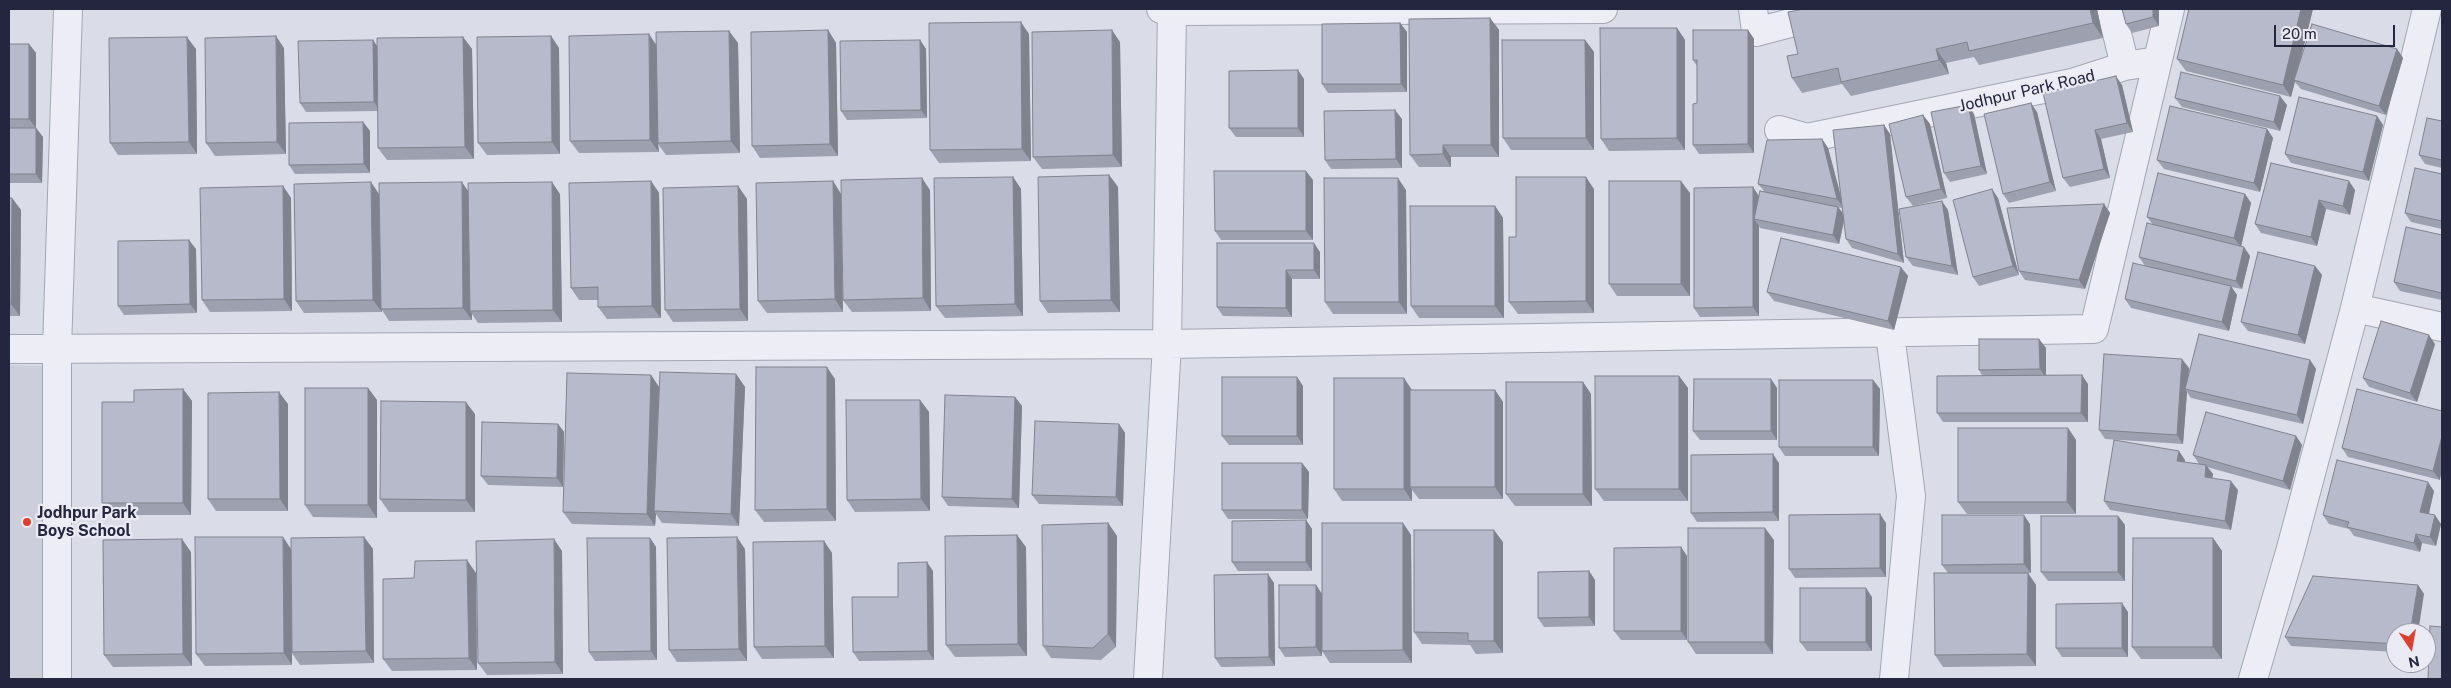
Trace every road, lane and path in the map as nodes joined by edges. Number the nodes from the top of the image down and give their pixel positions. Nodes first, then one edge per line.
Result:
1 (68, 9) edge
2 (1602, 9) edge
3 (1844, 9) edge
4 (2111, 9) edge
5 (2170, 9) edge
6 (2427, 9) edge
7 (1168, 10) edge
8 (1754, 20) edge
9 (2157, 61) junction
10 (2124, 66) junction
11 (1779, 130) dead end
12 (2355, 308) junction
13 (2442, 327) edge
14 (1890, 334) junction
15 (1167, 344) junction
16 (9, 349) edge
17 (57, 349) junction
18 (58, 679) edge
19 (1148, 679) edge
20 (1894, 679) edge
21 (2253, 679) edge

1 - 17 street
2 - 7 street
3 - 8 street
4 - 10 street
5 - 9 street
6 - 12 street
7 - 15 street
9 - 10 street, Jodhpur Park Road
9 - 14 street
10 - 11 street, Jodhpur Park Road
12 - 13 street
12 - 21 street
14 - 15 street
14 - 20 street
15 - 17 street
15 - 19 street
16 - 17 street
17 - 18 street

